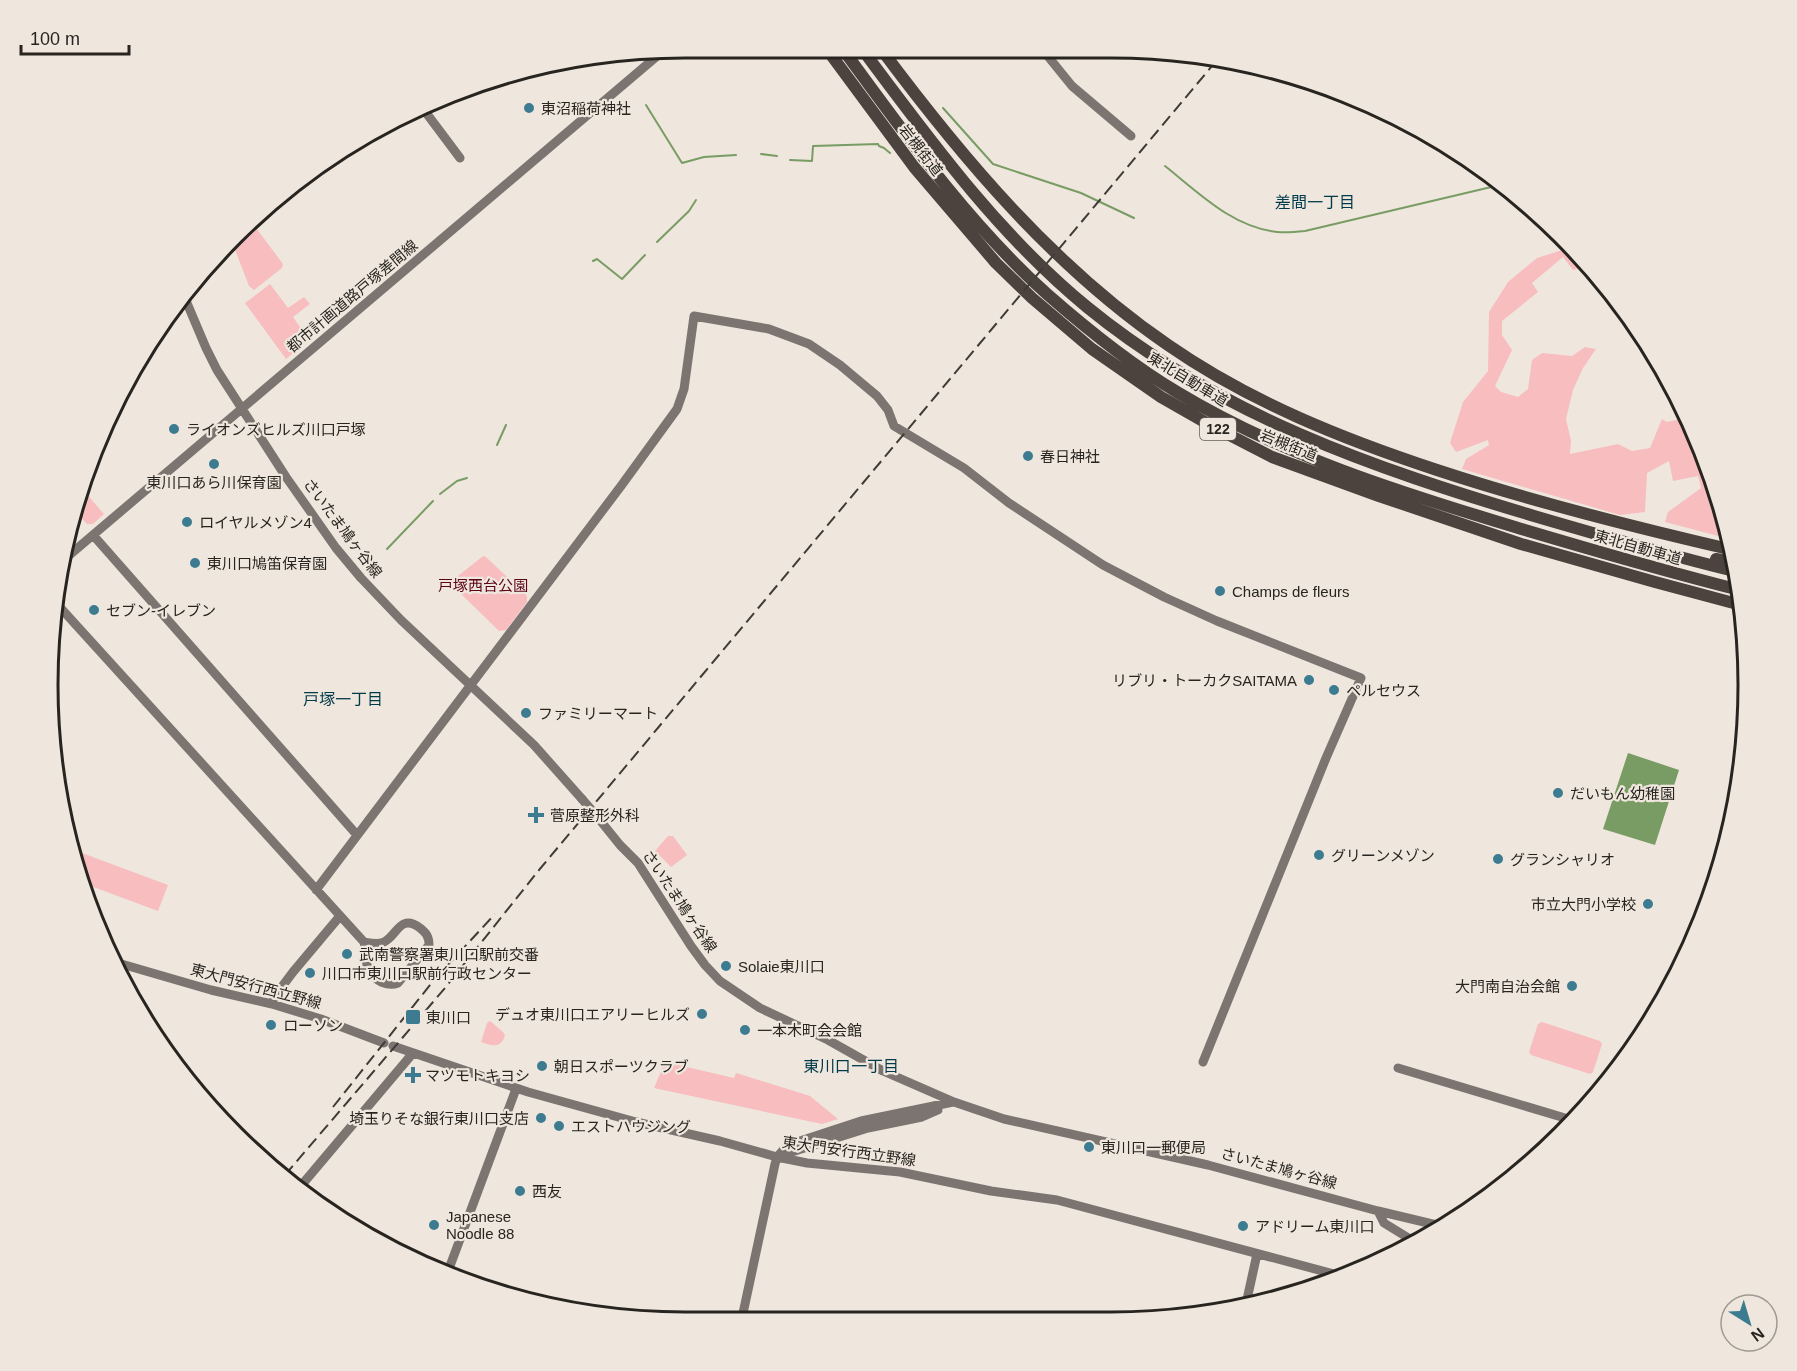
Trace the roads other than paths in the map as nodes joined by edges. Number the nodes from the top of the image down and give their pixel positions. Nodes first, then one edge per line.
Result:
1 (833, 58) edge
2 (850, 58) edge
3 (870, 58) edge
4 (888, 58) edge
5 (1049, 58) edge
6 (653, 60) edge
7 (427, 114) edge
8 (1131, 136) dead end
9 (460, 158) dead end
10 (188, 305) edge
11 (242, 409) junction
12 (93, 535) junction
13 (1632, 545) junction
14 (1722, 547) edge
15 (74, 551) edge
16 (1726, 561) edge
17 (1727, 569) edge
18 (1730, 587) edge
19 (1733, 602) edge
20 (63, 611) edge
21 (469, 686) junction
22 (357, 835) junction
23 (316, 890) junction
24 (340, 916) junction
25 (364, 942) junction
26 (124, 965) edge
27 (272, 1004) junction
28 (413, 1053) junction
29 (1203, 1062) dead end
30 (1398, 1068) dead end
31 (516, 1089) junction
32 (954, 1102) junction
33 (1565, 1118) edge
34 (777, 1157) junction
35 (304, 1183) edge
36 (1378, 1211) junction
37 (1432, 1224) edge
38 (1408, 1237) edge
39 (1257, 1254) junction
40 (450, 1266) edge
41 (1329, 1273) edge
42 (1248, 1297) edge
43 (743, 1312) edge

1 - 19 highway, 岩槻街道 / 122
2 - 18 highway, 東北自動車道
3 - 13 highway, 東北自動車道
4 - 14 highway, 岩槻街道
5 - 8 street
6 - 11 street, 都市計画道路戸塚差間線
7 - 9 street
10 - 11 street, さいたま鳩ヶ谷線
11 - 12 street, 都市計画道路戸塚差間線
11 - 21 street, さいたま鳩ヶ谷線
12 - 15 street, 都市計画道路戸塚差間線
12 - 22 street
13 - 16 highway
13 - 17 highway, 東北自動車道
20 - 23 street
21 - 22 street
21 - 29 street
21 - 32 street, さいたま鳩ヶ谷線, bridge
22 - 23 street
23 - 24 street
24 - 25 street
24 - 27 street
25 - 25 street
26 - 27 street, 東大門安行西立野線
27 - 28 street, 東大門安行西立野線
28 - 31 street, 東大門安行西立野線
28 - 35 street
30 - 33 street
31 - 34 street, 東大門安行西立野線
31 - 40 street
32 - 34 street
32 - 36 street, さいたま鳩ヶ谷線
34 - 39 street, 東大門安行西立野線
34 - 43 street
36 - 37 street, さいたま鳩ヶ谷線
36 - 38 street
39 - 41 street, 東大門安行西立野線
39 - 42 street

